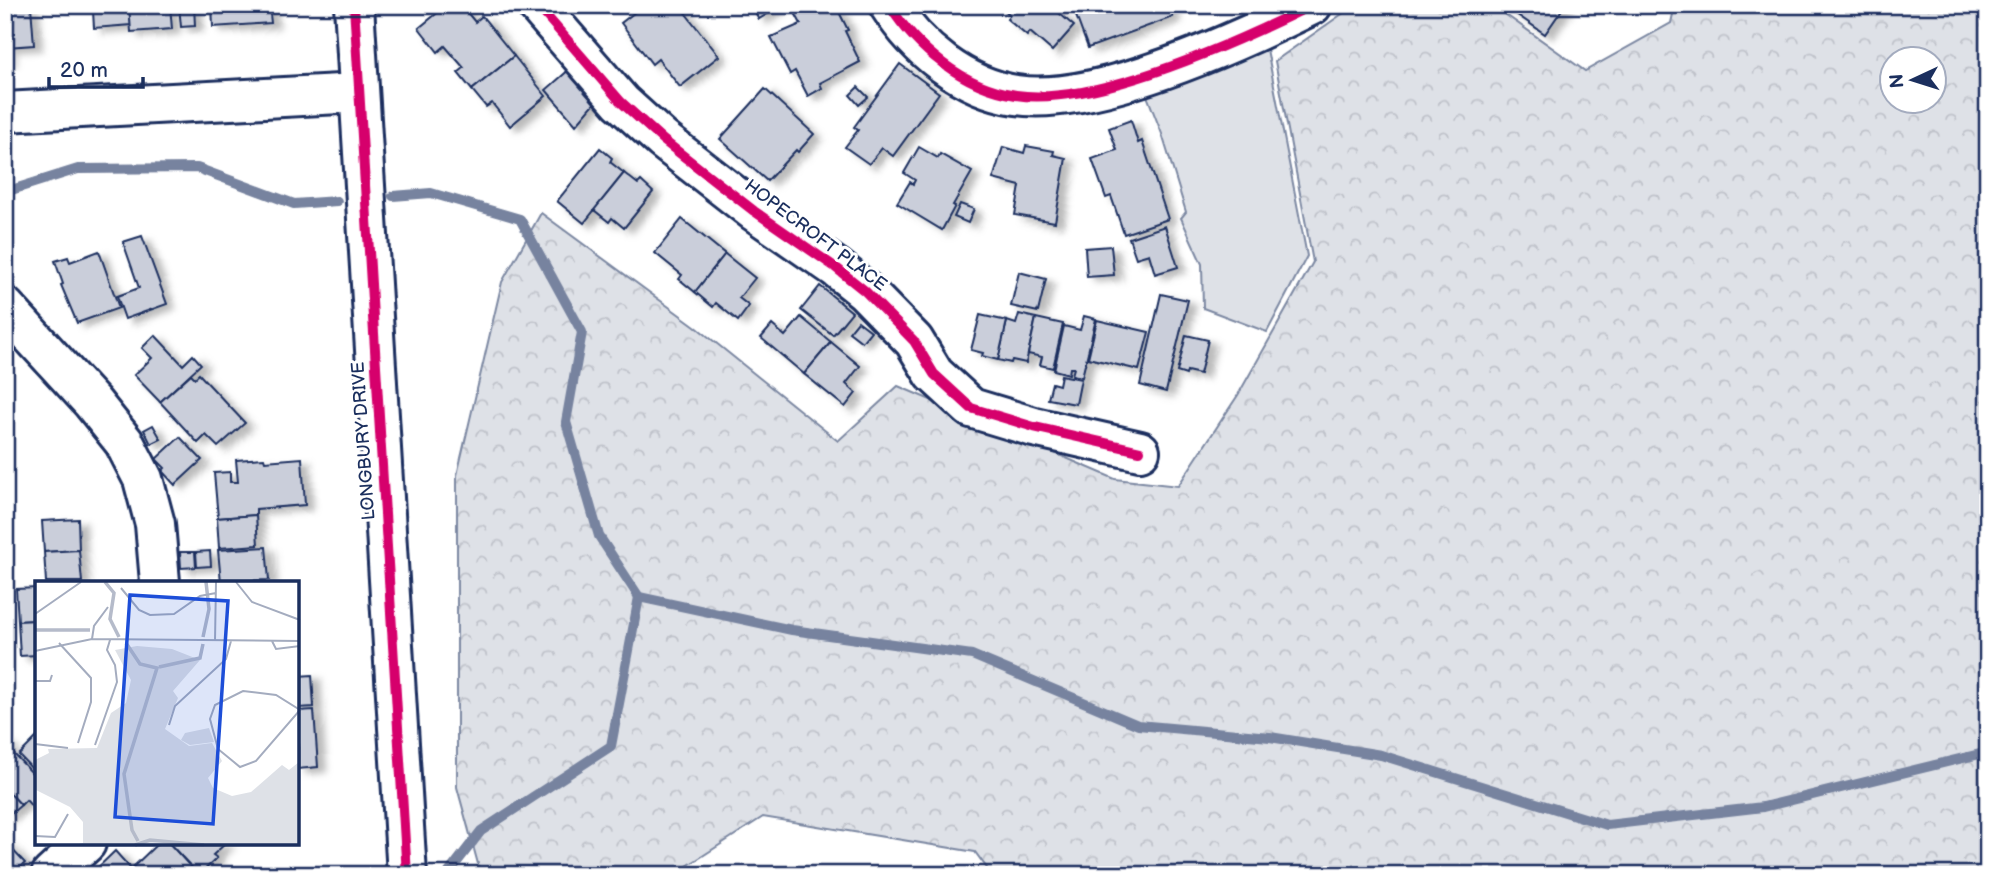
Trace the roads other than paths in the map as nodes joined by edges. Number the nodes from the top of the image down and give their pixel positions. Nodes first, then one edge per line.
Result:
1 (354, 5) edge
2 (537, 5) edge
3 (890, 5) edge
4 (1312, 5) edge
5 (359, 93) junction
6 (5, 112) edge
7 (5, 307) edge
8 (1140, 451) dead end
9 (160, 581) edge
10 (84, 845) edge
11 (51, 875) edge
12 (407, 875) edge

1 - 5 street, LONGBURY DRIVE
2 - 8 street, HOPECROFT PLACE
3 - 4 street
5 - 6 street
5 - 12 street, LONGBURY DRIVE
7 - 9 street
10 - 11 street

